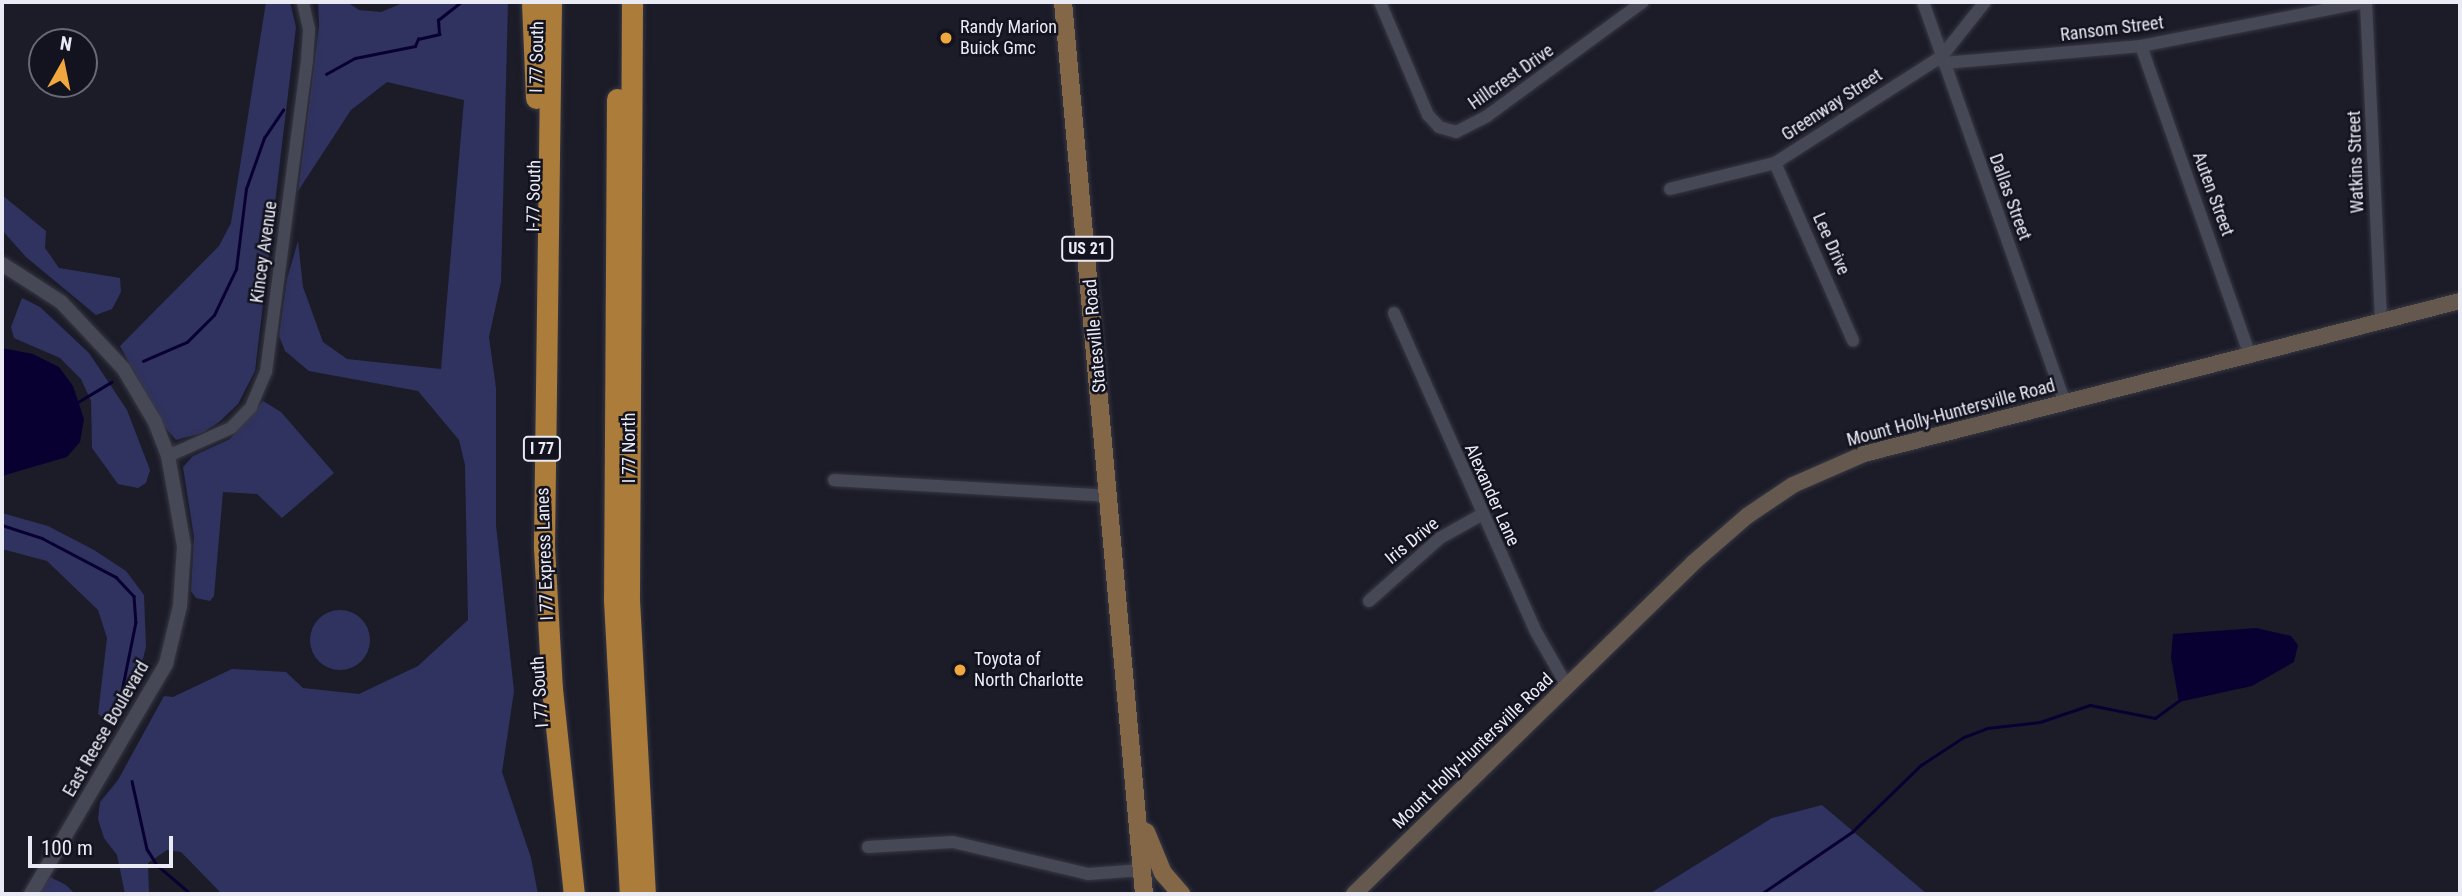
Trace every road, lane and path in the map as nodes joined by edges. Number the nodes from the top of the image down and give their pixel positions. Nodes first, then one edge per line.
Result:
1 (303, 2) edge
2 (532, 2) edge
3 (539, 2) edge
4 (551, 2) edge
5 (617, 2) edge
6 (632, 2) edge
7 (1063, 2) edge
8 (1380, 2) edge
9 (1643, 2) edge
10 (1923, 2) edge
11 (1985, 2) edge
12 (2365, 2) edge
13 (2141, 46) junction
14 (1943, 59) junction
15 (536, 112) junction
16 (1775, 163) junction
17 (1670, 189) dead end
18 (2, 253) edge
19 (2, 264) edge
20 (24, 276) junction
21 (532, 279) joint
22 (2460, 301) edge
23 (1394, 313) dead end
24 (2381, 321) junction
25 (1853, 341) dead end
26 (2250, 355) junction
27 (2065, 403) junction
28 (168, 456) junction
29 (834, 480) dead end
30 (1110, 496) junction
31 (1481, 515) junction
32 (1118, 586) junction
33 (1369, 601) dead end
34 (1567, 686) junction
35 (1146, 832) junction
36 (868, 847) dead end
37 (1142, 870) junction
38 (31, 894) edge
39 (562, 894) edge
40 (574, 894) edge
41 (630, 894) edge
42 (645, 894) edge
43 (1144, 894) edge
44 (1152, 894) edge
45 (1181, 894) edge
46 (1354, 894) edge

1 - 28 street, Kincey Avenue
2 - 15 highway
3 - 15 highway, I 77 South / I 77
4 - 40 highway, I 77 Express Lanes / I 77
5 - 41 highway
6 - 42 highway, I 77 North
7 - 30 main road, Statesville Road / US 21
8 - 9 street, Hillcrest Drive
10 - 14 street, Dallas Street
11 - 14 street, Greenway Street
12 - 13 street, Ransom Street
12 - 24 street, Watkins Street
13 - 14 street, Ransom Street
13 - 26 street, Auten Street
14 - 16 street, Greenway Street
14 - 27 street, Dallas Street
15 - 21 highway, I-77 South / I 77
16 - 17 street, Greenway Street
16 - 25 street, Lee Drive
18 - 20 street
19 - 20 street, East Reese Boulevard
20 - 28 street, East Reese Boulevard
21 - 39 highway, I 77 South / I 77
22 - 24 main road, Mount Holly-Huntersville Road
23 - 31 street, Alexander Lane
24 - 26 main road, Mount Holly-Huntersville Road
26 - 27 main road, Mount Holly-Huntersville Road
27 - 34 main road, Mount Holly-Huntersville Road
28 - 38 street, East Reese Boulevard
29 - 30 street
30 - 32 main road, Statesville Road / US 21
31 - 33 street, Iris Drive
31 - 34 street, Alexander Lane
32 - 35 main road, Statesville Road / US 21
32 - 37 main road, Statesville Road / US 21
34 - 46 main road, Mount Holly-Huntersville Road
35 - 44 main road, Statesville Road / US 21
35 - 45 main road
36 - 37 street
37 - 43 main road, Statesville Road / US 21

